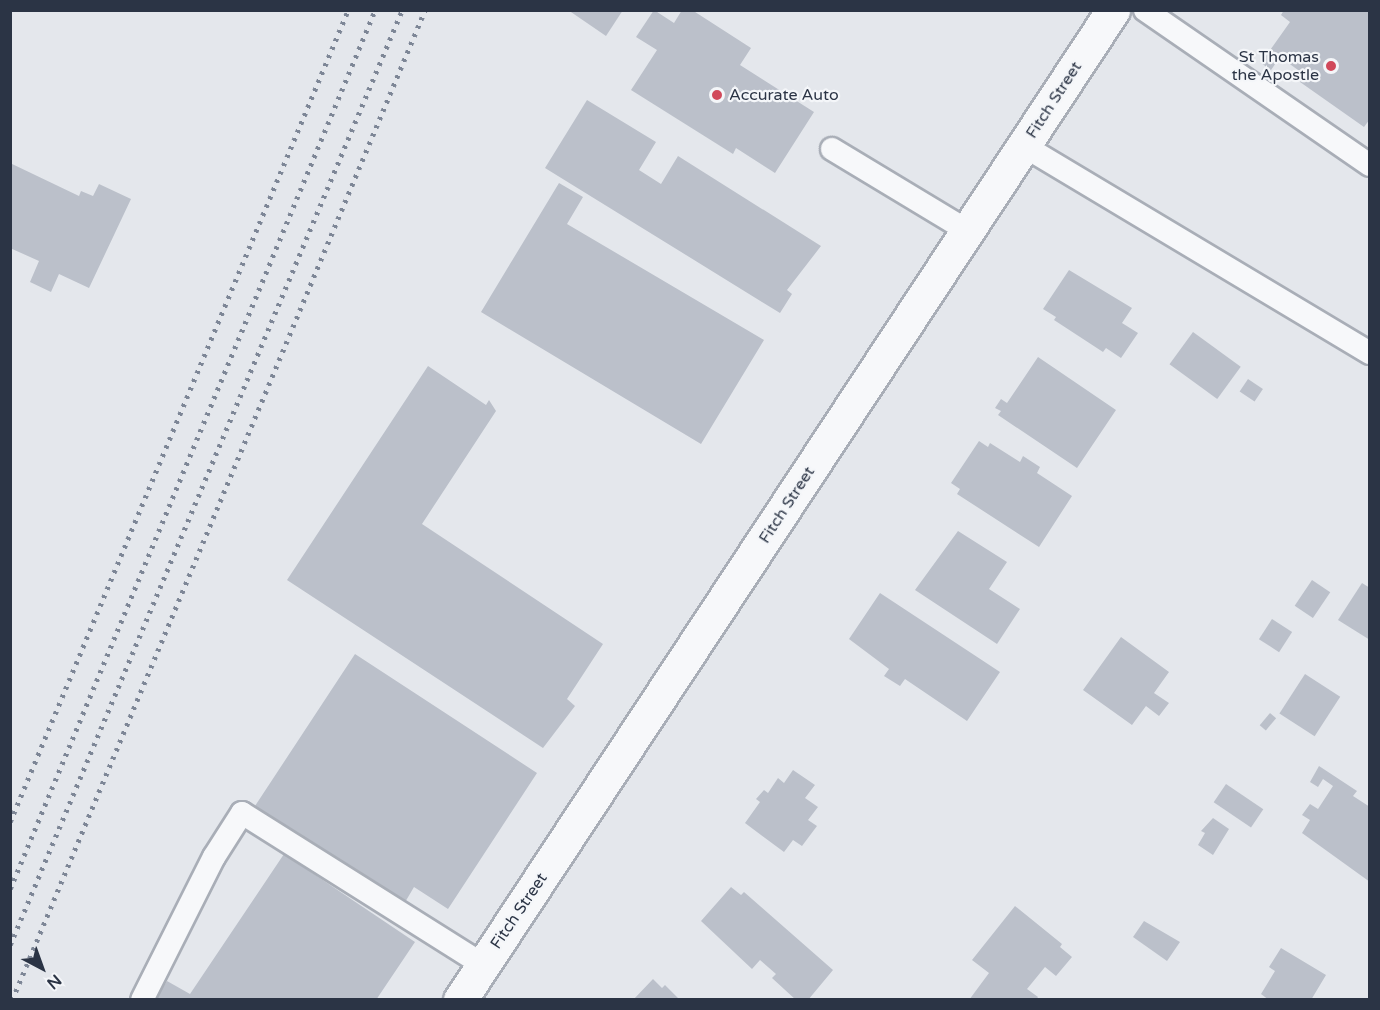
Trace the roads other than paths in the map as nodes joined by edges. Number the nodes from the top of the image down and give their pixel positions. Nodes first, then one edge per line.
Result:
1 (1113, 10) edge
2 (1145, 10) edge
3 (1024, 146) junction
4 (832, 149) dead end
5 (1370, 165) edge
6 (968, 231) junction
7 (1370, 353) edge
8 (483, 965) junction
9 (142, 999) edge
10 (460, 999) edge

1 - 3 street, Fitch Street
2 - 5 lane
3 - 6 street, Fitch Street
3 - 7 lane
4 - 6 lane
6 - 8 street, Fitch Street
8 - 9 lane
8 - 10 street, Fitch Street

